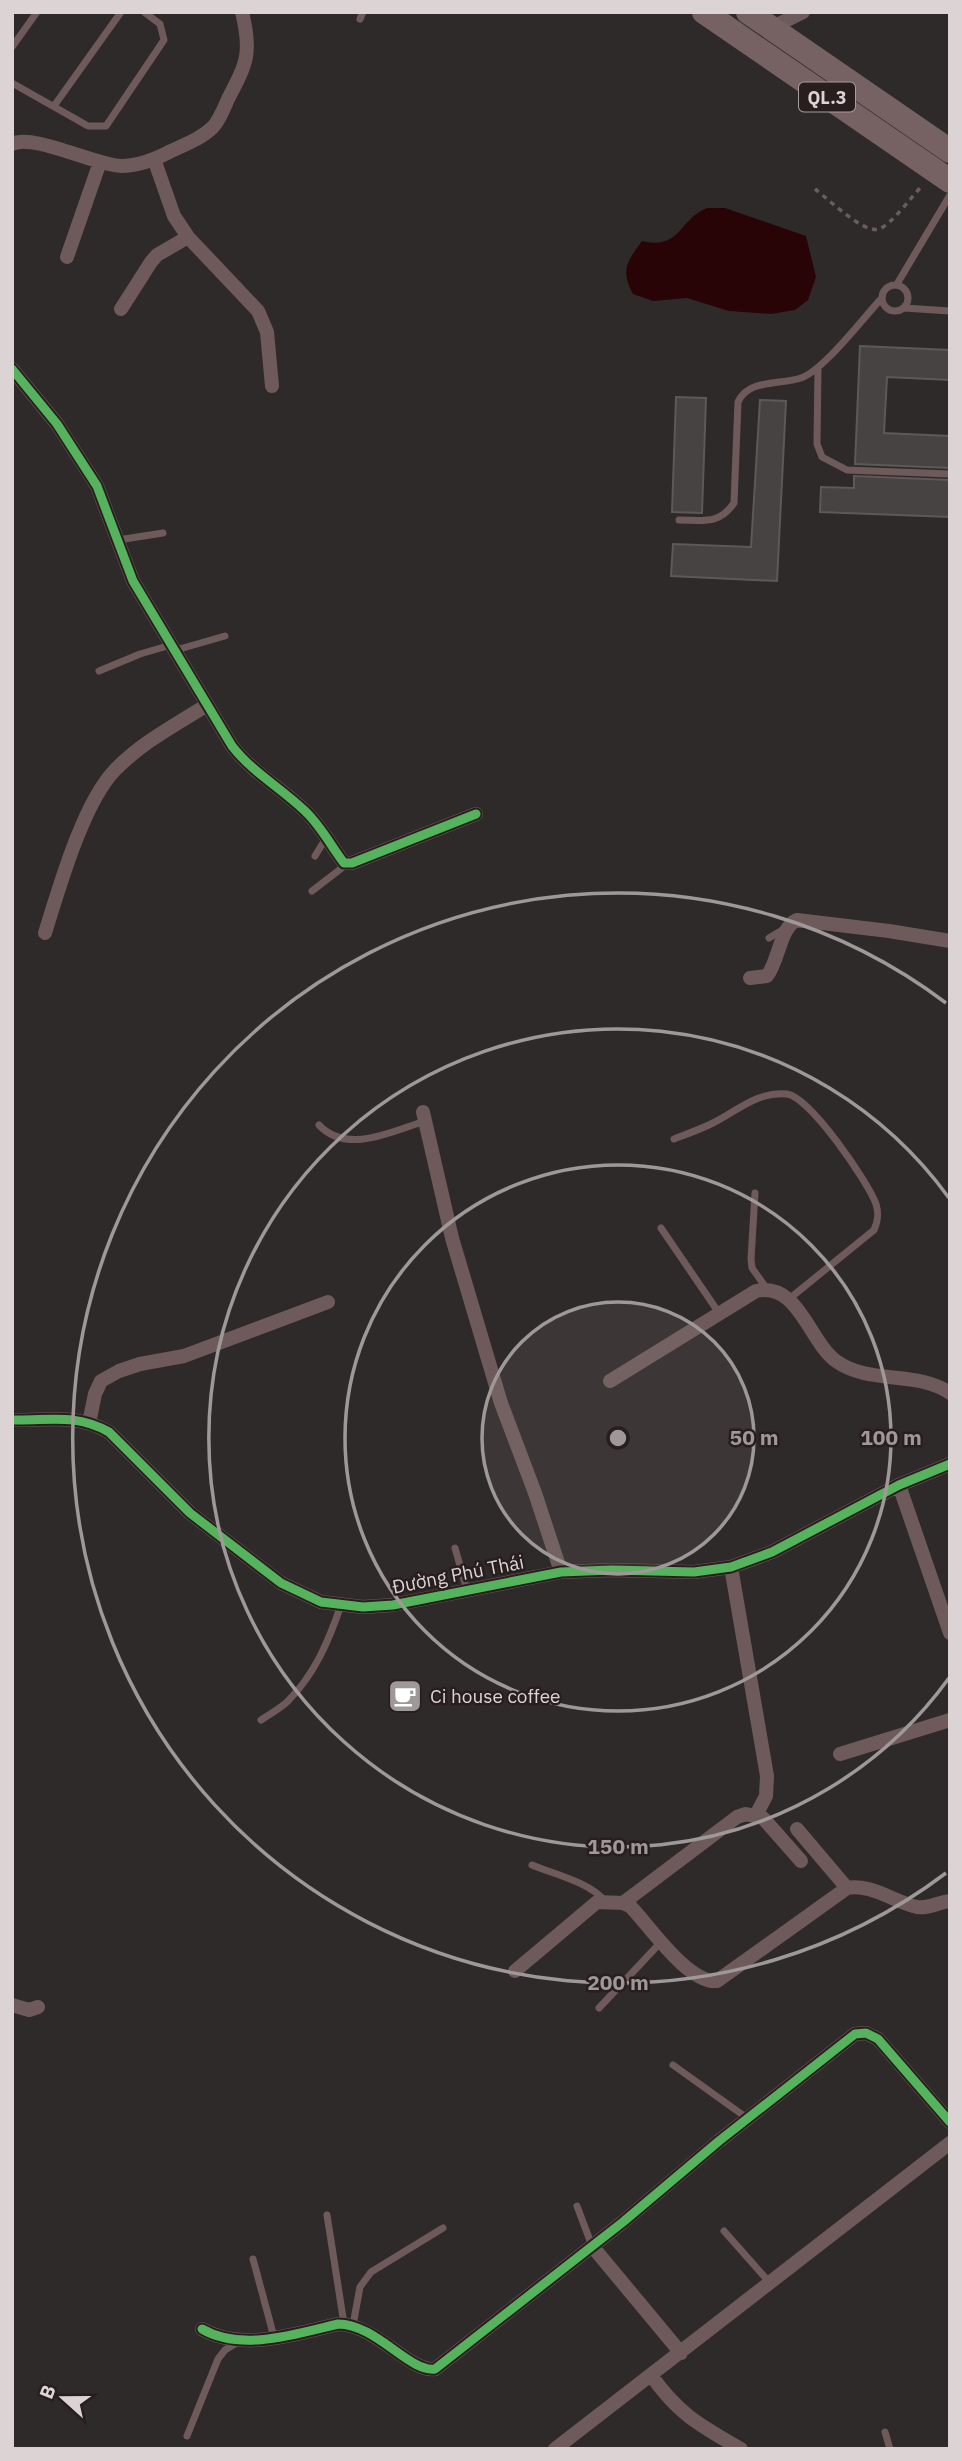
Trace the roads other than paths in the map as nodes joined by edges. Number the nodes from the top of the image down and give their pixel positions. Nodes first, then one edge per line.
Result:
1 (37, 12) edge
2 (121, 12) edge
3 (144, 12) edge
4 (242, 12) edge
5 (704, 12) edge
6 (748, 12) edge
7 (803, 12) edge
8 (771, 28) junction
9 (12, 47) edge
10 (12, 83) edge
11 (54, 106) junction
12 (12, 144) edge
13 (950, 151) edge
14 (154, 159) junction
15 (100, 162) junction
16 (942, 176) edge
17 (950, 195) edge
18 (188, 237) junction
19 (68, 257) dead end
20 (897, 284) junction
21 (882, 298) junction
22 (904, 308) junction
23 (121, 309) dead end
24 (950, 311) edge
25 (818, 368) junction
26 (13, 372) edge
27 (272, 386) dead end
28 (950, 474) edge
29 (679, 520) dead end
30 (163, 533) dead end
31 (117, 540) junction
32 (225, 636) dead end
33 (173, 648) junction
34 (99, 671) dead end
35 (207, 705) junction
36 (476, 814) dead end
37 (326, 837) junction
38 (316, 856) dead end
39 (347, 864) junction
40 (312, 891) dead end
41 (788, 927) junction
42 (45, 933) dead end
43 (769, 938) dead end
44 (950, 941) edge
45 (750, 978) dead end
46 (424, 1117) joint
47 (319, 1125) dead end
48 (674, 1139) dead end
49 (755, 1192) dead end
50 (661, 1228) dead end
51 (767, 1289) junction
52 (789, 1298) junction
53 (328, 1302) dead end
54 (720, 1314) junction
55 (610, 1381) dead end
56 (950, 1393) edge
57 (12, 1420) edge
58 (89, 1423) junction
59 (950, 1464) edge
60 (899, 1485) junction
61 (455, 1548) dead end
62 (731, 1567) junction
63 (561, 1572) junction
64 (467, 1590) junction
65 (341, 1605) junction
66 (950, 1633) edge
67 (261, 1720) dead end
68 (950, 1720) edge
69 (840, 1754) dead end
70 (756, 1815) junction
71 (797, 1829) dead end
72 (801, 1861) dead end
73 (532, 1865) dead end
74 (847, 1888) junction
75 (950, 1901) edge
76 (605, 1902) junction
77 (622, 1903) junction
78 (662, 1941) junction
79 (515, 1971) dead end
80 (12, 2005) edge
81 (38, 2007) dead end
82 (599, 2008) dead end
83 (673, 2065) dead end
84 (747, 2119) junction
85 (950, 2122) edge
86 (948, 2148) edge
87 (577, 2206) dead end
88 (327, 2215) dead end
89 (443, 2228) dead end
90 (724, 2231) dead end
91 (592, 2246) junction
92 (253, 2259) dead end
93 (770, 2284) junction
94 (349, 2325) junction
95 (202, 2329) dead end
96 (274, 2337) junction
97 (238, 2341) junction
98 (681, 2353) junction
99 (651, 2375) junction
100 (885, 2432) dead end
101 (187, 2436) dead end
102 (555, 2449) edge
103 (741, 2449) edge
104 (890, 2449) edge

1 - 9 lane
2 - 11 lane
3 - 11 lane
4 - 14 street
5 - 16 highway, QL.3
6 - 8 highway, QL.3
7 - 8 street
8 - 13 highway, QL.3
10 - 11 lane
12 - 15 street
14 - 15 street
14 - 18 street
15 - 19 street
17 - 20 lane
18 - 23 street
18 - 27 street
20 - 21 lane
20 - 22 lane
21 - 22 lane
21 - 25 lane
22 - 24 lane
25 - 28 lane
25 - 29 lane
26 - 31 street
30 - 31 lane
31 - 33 street
32 - 33 lane
33 - 34 lane
33 - 35 street
35 - 37 street
35 - 42 street
36 - 39 street
37 - 38 lane
37 - 39 street
39 - 40 lane
41 - 43 lane
41 - 44 street
41 - 45 street
46 - 47 lane
46 - 63 street
48 - 52 lane
49 - 51 lane
50 - 54 lane
51 - 52 street
51 - 54 street
52 - 56 street
53 - 58 street
54 - 55 street
57 - 58 street, Đường Phú Thái
58 - 65 street, Đường Phú Thái
59 - 60 street, Đường Phú Thái
60 - 62 street, Đường Phú Thái
60 - 66 street
61 - 64 lane
62 - 63 street, Đường Phú Thái
62 - 70 street
63 - 64 street, Đường Phú Thái
64 - 65 street, Đường Phú Thái
65 - 67 lane
68 - 69 street
70 - 72 street
70 - 77 street
71 - 74 street
73 - 76 lane
74 - 75 street
74 - 78 street
76 - 77 street
76 - 79 street
77 - 78 street
78 - 82 lane
80 - 81 street
83 - 84 lane
84 - 85 street
84 - 91 street
86 - 93 street
87 - 91 lane
88 - 94 lane
89 - 94 lane
90 - 93 lane
91 - 94 street
91 - 98 street
92 - 96 lane
93 - 98 street
94 - 96 street
95 - 97 street
96 - 97 street
97 - 101 lane
98 - 99 street
99 - 102 street
99 - 103 street
100 - 104 lane

